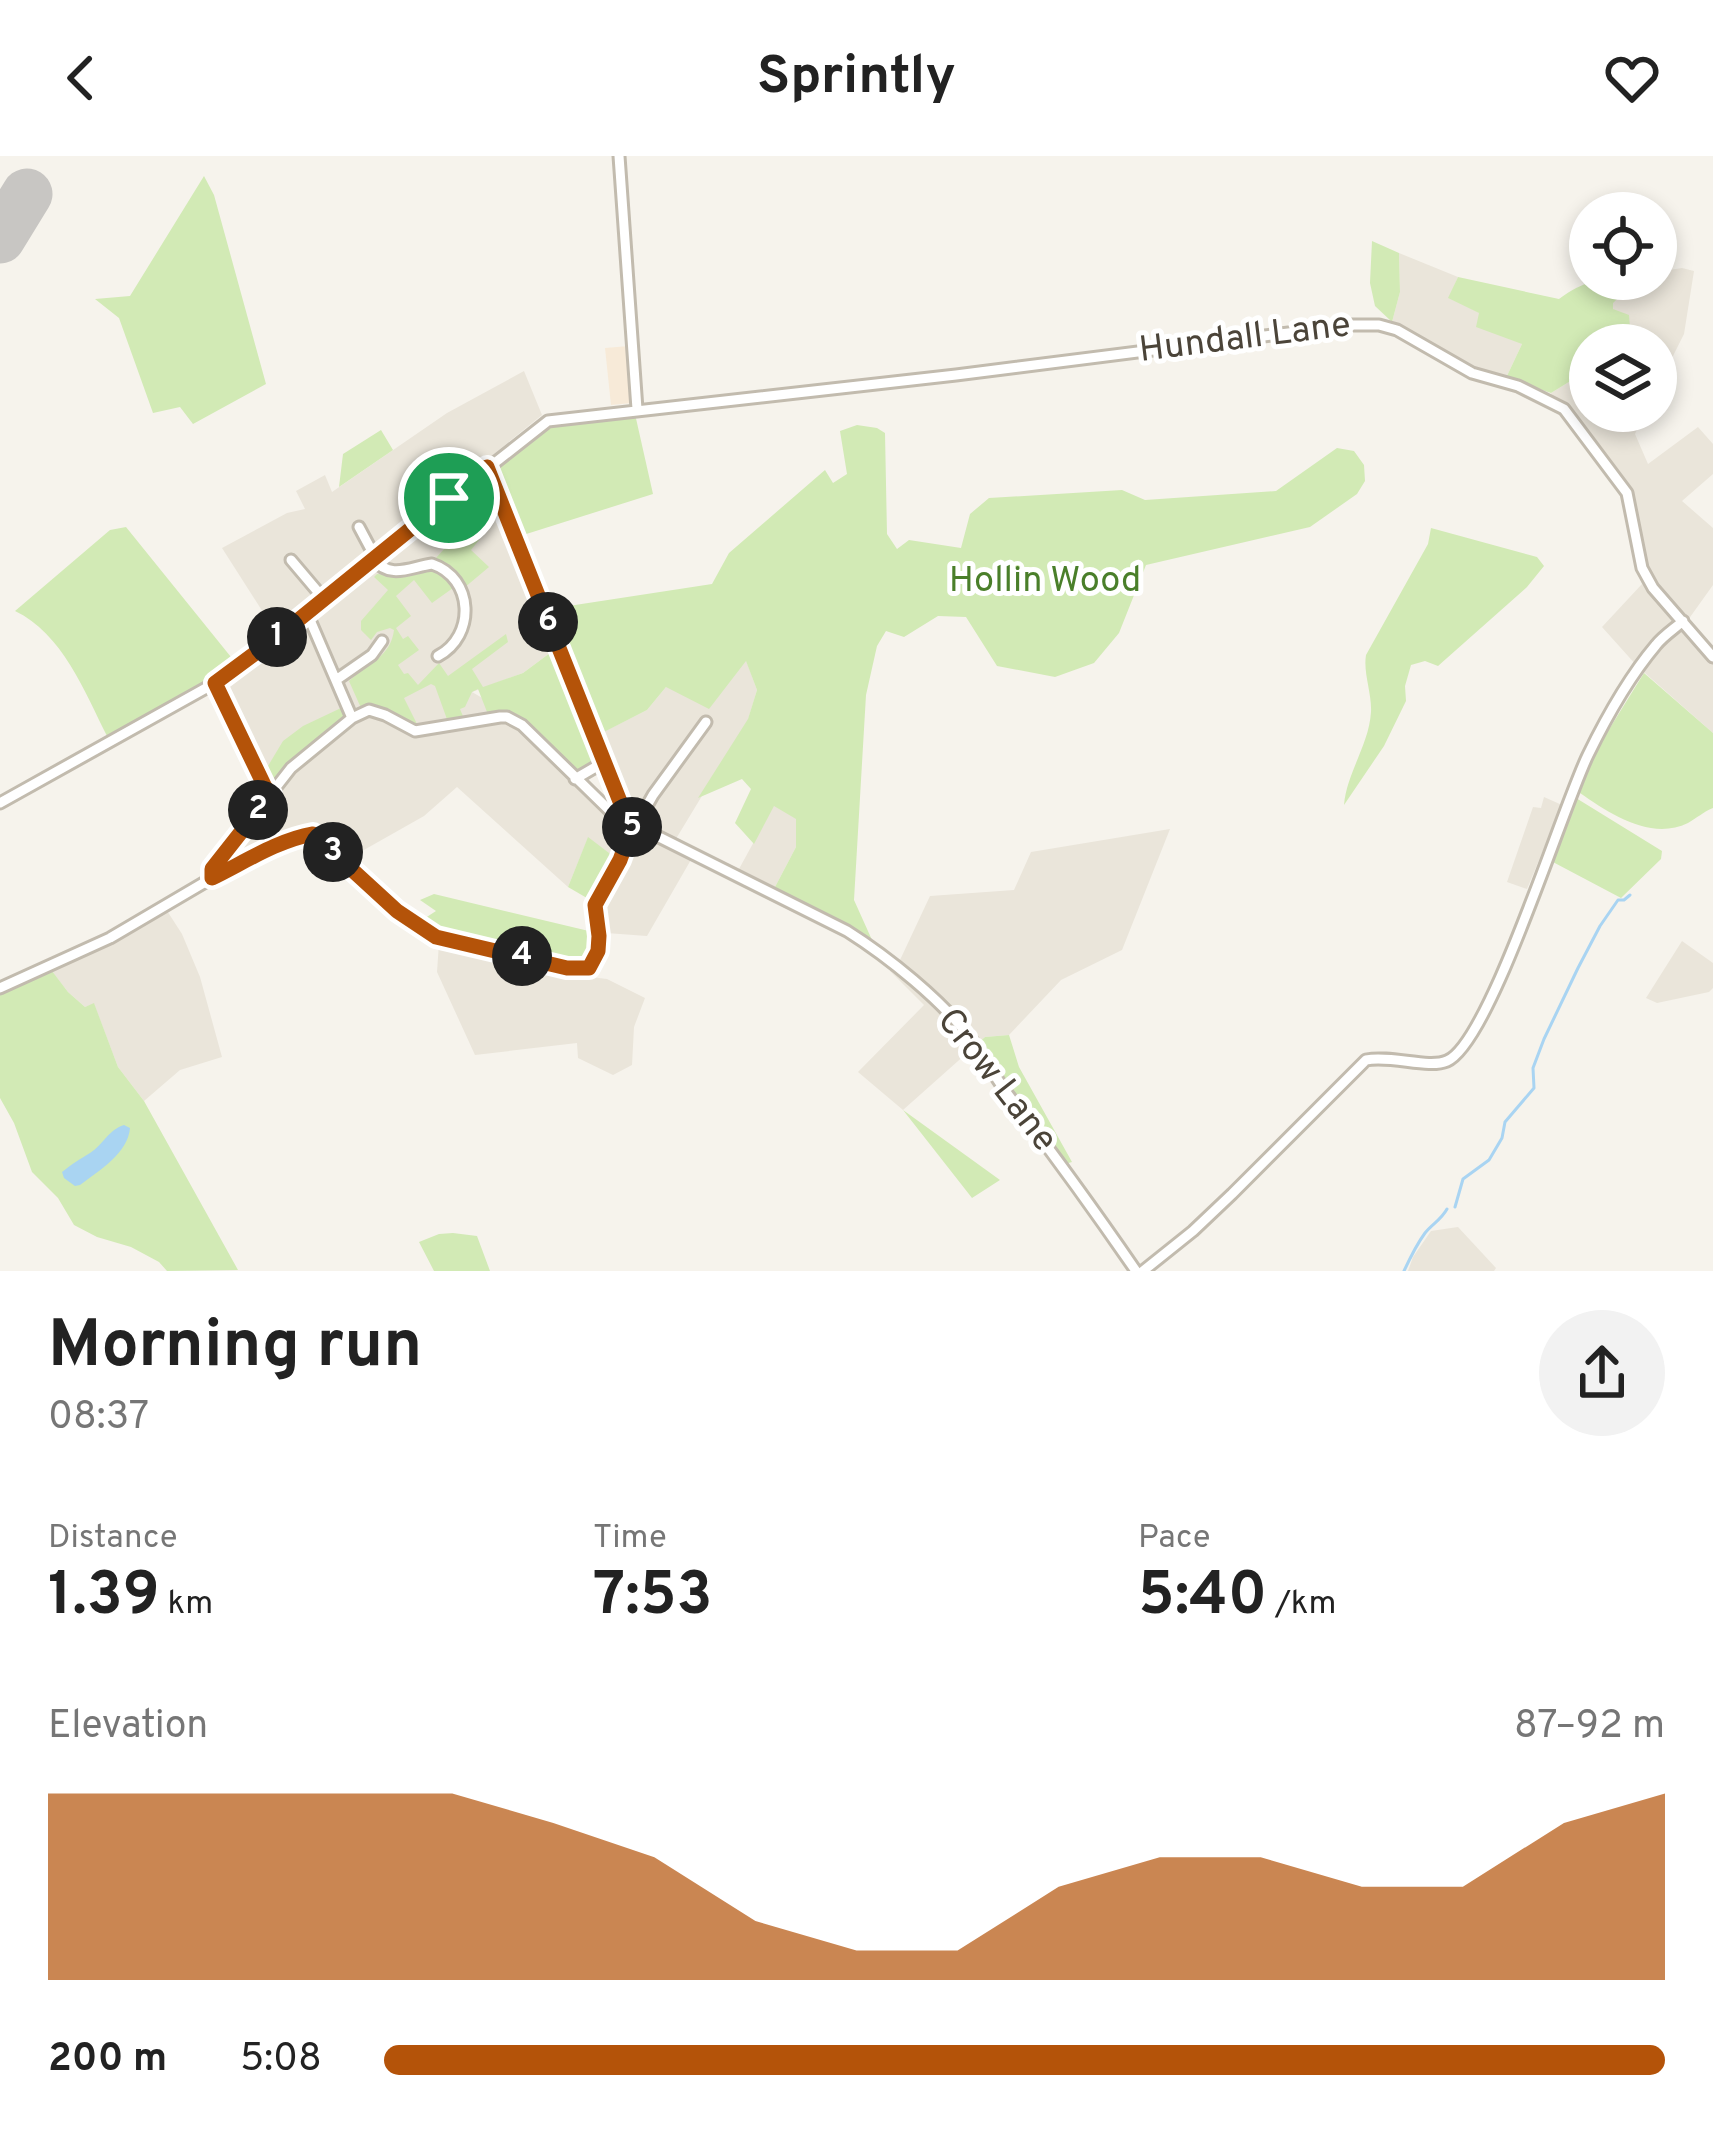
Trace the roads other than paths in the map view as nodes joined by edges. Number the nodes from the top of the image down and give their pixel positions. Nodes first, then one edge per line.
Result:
1 (620, 156) edge
2 (637, 409) junction
3 (487, 467) junction
4 (359, 527) dead end
5 (374, 558) junction
6 (291, 560) dead end
7 (324, 599) junction
8 (307, 613) junction
9 (1683, 621) junction
10 (382, 641) dead end
11 (440, 652) dead end
12 (1713, 656) edge
13 (336, 680) junction
14 (215, 683) junction
15 (352, 718) junction
16 (706, 722) dead end
17 (604, 762) junction
18 (574, 779) junction
19 (271, 794) junction
20 (0, 803) edge
21 (632, 822) junction
22 (212, 878) junction
23 (0, 988) edge
24 (1140, 1271) edge

1 - 2 street
2 - 3 street, Hundall Lane
2 - 9 street, Hundall Lane
3 - 5 street, Hundall Lane
3 - 17 street
4 - 5 street
5 - 7 street, Hundall Lane
5 - 11 street
6 - 7 street
7 - 8 street, Hundall Lane
8 - 13 street
8 - 14 street, Hundall Lane
9 - 12 street, Hundall Lane
9 - 24 street
10 - 13 street
13 - 15 street
14 - 19 street
14 - 20 street, Hundall Lane
15 - 18 street, Crow Lane
15 - 19 street
16 - 21 street
17 - 18 street
17 - 21 street
18 - 21 street, Crow Lane
19 - 22 street
21 - 22 street
21 - 24 street, Crow Lane
22 - 23 street

